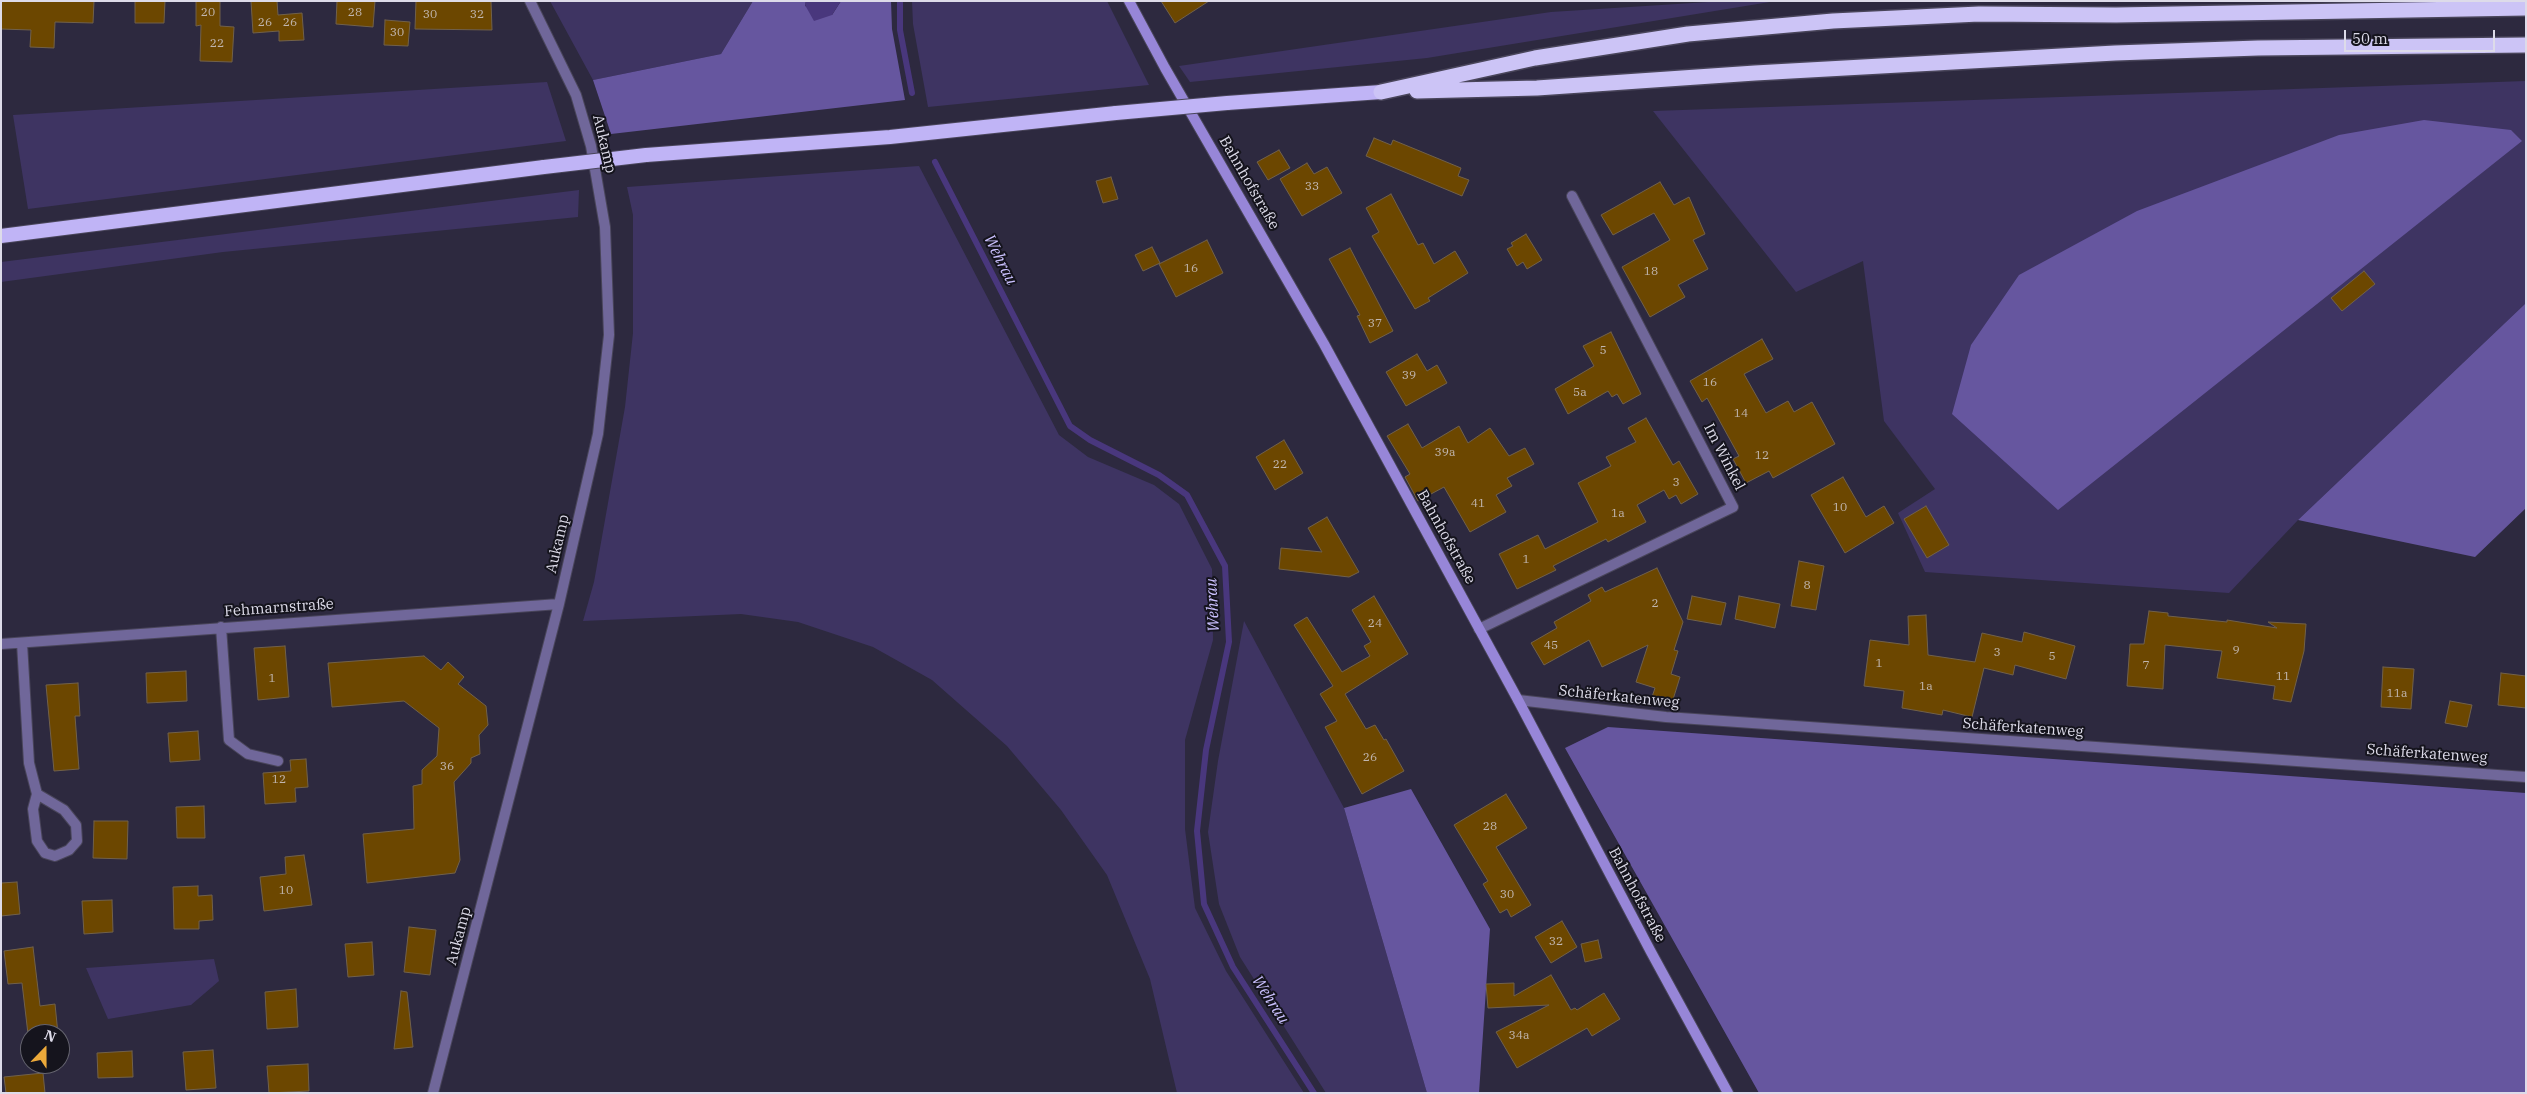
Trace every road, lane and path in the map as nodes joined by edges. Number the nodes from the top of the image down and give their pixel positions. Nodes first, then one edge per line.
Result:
1 (530, 1) edge
2 (1129, 1) edge
3 (2526, 8) edge
4 (2526, 45) edge
5 (1381, 92) junction
6 (1572, 196) dead end
7 (1, 236) edge
8 (559, 604) junction
9 (221, 627) junction
10 (1479, 629) junction
11 (22, 643) junction
12 (1, 644) edge
13 (1518, 700) junction
14 (278, 762) dead end
15 (2526, 777) edge
16 (37, 794) junction
17 (433, 1093) edge
18 (1728, 1093) edge

1 - 8 street, Aukamp
2 - 10 main road, Bahnhofstraße
3 - 5 highway
4 - 5 highway
5 - 7 highway, bridge
6 - 10 street, Im Winkel
8 - 9 street, Fehmarnstraße
8 - 17 street, Aukamp
9 - 11 street, Fehmarnstraße
9 - 14 street
10 - 13 main road, Bahnhofstraße
11 - 12 street, Fehmarnstraße
11 - 16 street
13 - 15 street, Schäferkatenweg
13 - 18 main road, Bahnhofstraße
16 - 16 street

